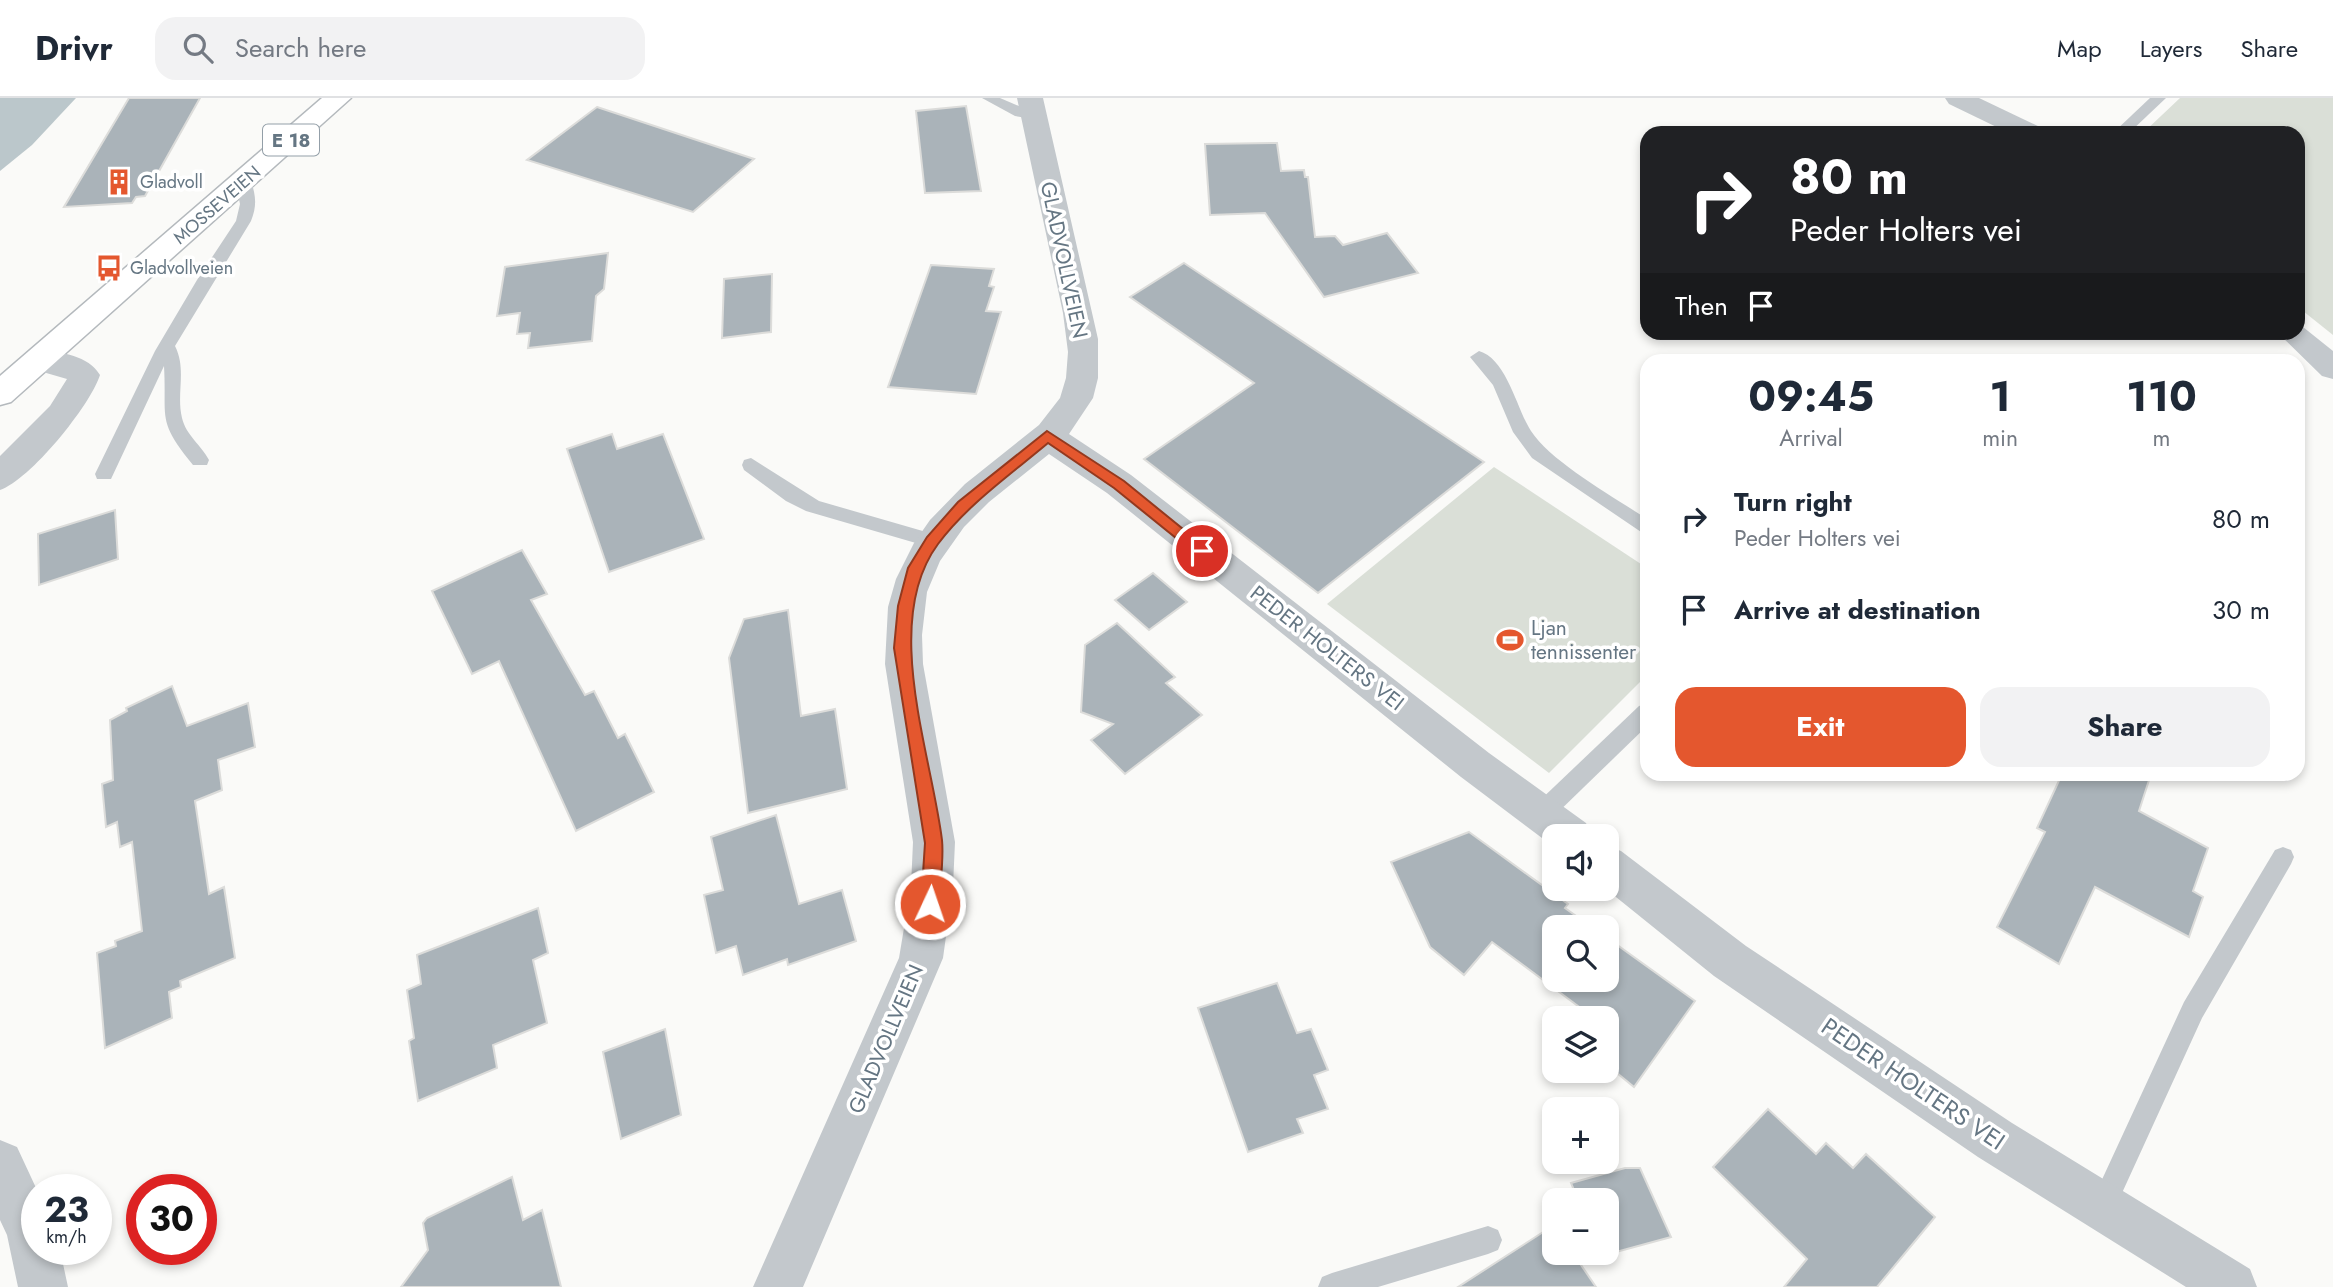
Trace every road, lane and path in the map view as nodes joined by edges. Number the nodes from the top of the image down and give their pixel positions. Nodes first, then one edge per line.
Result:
1 (338, 98) edge
2 (989, 98) edge
3 (1958, 98) edge
4 (2159, 98) edge
5 (1032, 106) edge
6 (2016, 126) edge
7 (2128, 126) edge
8 (243, 181) junction
9 (2301, 340) edge
10 (167, 347) junction
11 (1479, 357) dead end
12 (40, 360) junction
13 (2333, 368) edge
14 (0, 394) edge
15 (1047, 436) junction
16 (200, 460) dead end
17 (751, 465) dead end
18 (104, 474) dead end
19 (0, 477) edge
20 (1640, 524) edge
21 (933, 541) junction
22 (1640, 719) edge
23 (1542, 813) junction
24 (1556, 824) edge
25 (2283, 857) dead end
26 (1619, 874) edge
27 (0, 1164) edge
28 (2102, 1209) junction
29 (1488, 1240) dead end
30 (43, 1287) edge
31 (778, 1287) edge
32 (1332, 1287) edge
33 (2232, 1287) edge

1 - 8 highway, MOSSEVEIEN / E 18
2 - 5 lane
3 - 6 street
4 - 7 lane
5 - 15 street, GLADVOLLVEIEN
8 - 10 lane
8 - 12 highway, MOSSEVEIEN / E 18
9 - 13 street
10 - 16 lane
10 - 18 lane
11 - 20 lane
12 - 14 highway, MOSSEVEIEN / E 18
12 - 19 street
15 - 21 street, GLADVOLLVEIEN
15 - 23 street, PEDER HOLTERS VEI
17 - 21 lane
21 - 31 street, GLADVOLLVEIEN
22 - 23 lane
23 - 24 street, PEDER HOLTERS VEI
25 - 28 lane
26 - 28 street, PEDER HOLTERS VEI
27 - 30 street
28 - 33 street, PEDER HOLTERS VEI
29 - 32 lane

